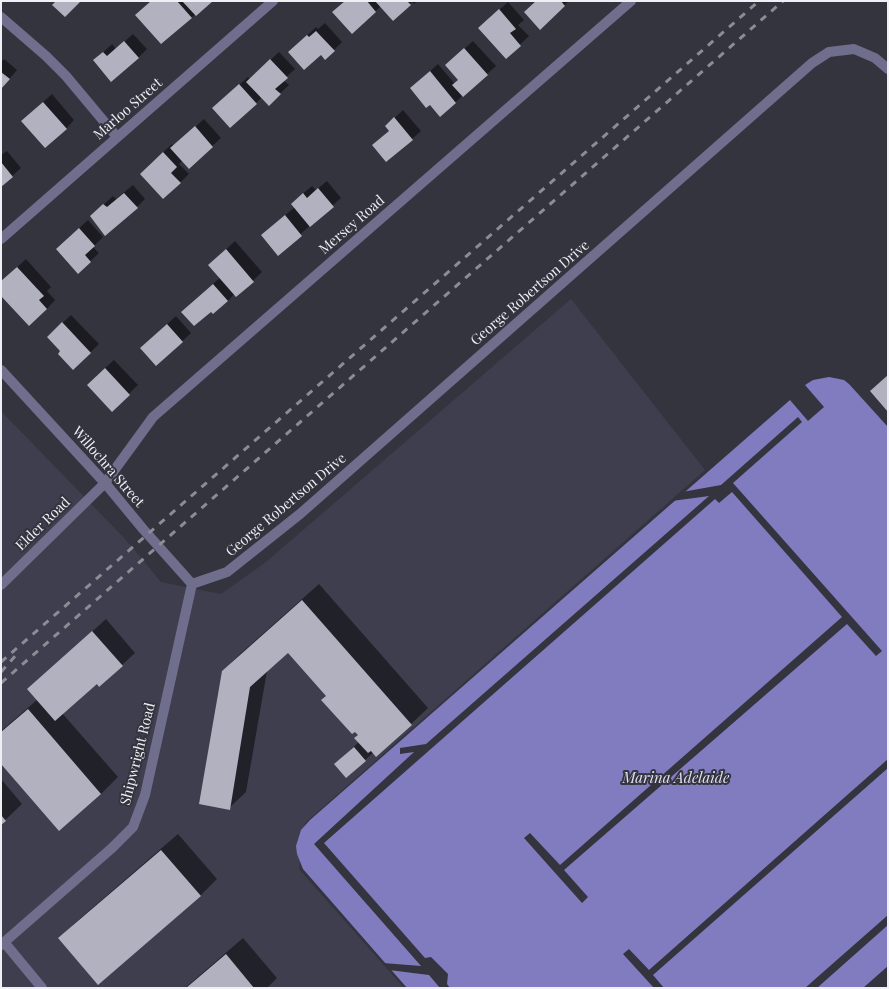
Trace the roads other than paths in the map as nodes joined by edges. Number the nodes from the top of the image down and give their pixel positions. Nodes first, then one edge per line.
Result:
1 (273, 1) edge
2 (631, 1) edge
3 (1, 17) edge
4 (888, 69) edge
5 (117, 137) junction
6 (1, 239) edge
7 (1, 370) edge
8 (105, 483) junction
9 (192, 584) junction
10 (1, 586) edge
11 (2, 944) edge
12 (42, 988) edge

1 - 5 street, Marloo Street
2 - 8 street, Mersey Road
3 - 5 street
4 - 9 street, George Robertson Drive
5 - 6 street, Marloo Street
7 - 8 street, Willochra Street
8 - 9 street, Willochra Street
8 - 10 street, Elder Road
9 - 11 street, Shipwright Road
11 - 12 street

